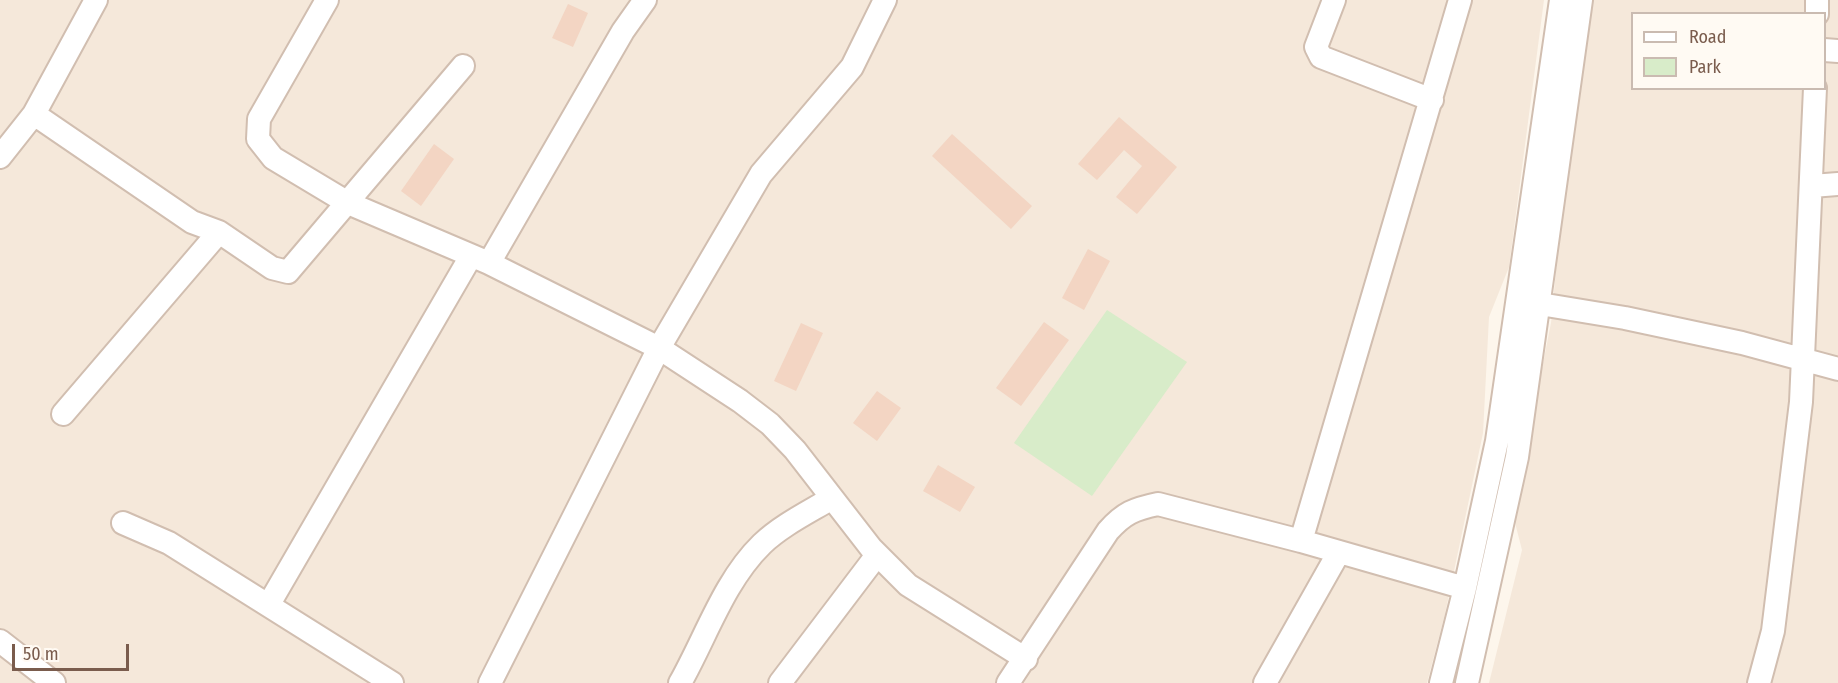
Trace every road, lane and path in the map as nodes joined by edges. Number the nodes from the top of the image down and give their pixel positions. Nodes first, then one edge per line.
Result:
1 (96, 0) edge
2 (327, 0) edge
3 (645, 0) edge
4 (885, 0) edge
5 (1334, 0) edge
6 (1460, 0) edge
7 (1561, 0) edge
8 (1581, 0) edge
9 (464, 66) dead end
10 (1560, 76) junction
11 (1815, 90) edge
12 (1432, 100) junction
13 (34, 114) junction
14 (0, 157) edge
15 (1838, 184) edge
16 (1812, 186) junction
17 (348, 203) junction
18 (219, 232) junction
19 (480, 260) junction
20 (1540, 304) junction
21 (659, 348) junction
22 (1801, 360) junction
23 (1838, 369) edge
24 (63, 414) dead end
25 (832, 498) junction
26 (123, 523) dead end
27 (1301, 541) junction
28 (1339, 552) junction
29 (877, 555) junction
30 (1465, 588) junction
31 (269, 604) junction
32 (0, 641) edge
33 (1026, 658) junction
34 (54, 683) edge
35 (392, 683) edge
36 (490, 683) edge
37 (680, 683) edge
38 (780, 683) edge
39 (1008, 683) edge
40 (1264, 683) edge
41 (1441, 683) edge
42 (1467, 683) edge
43 (1759, 683) edge

1 - 13 street
2 - 17 street
3 - 19 street
4 - 21 street
5 - 12 street
6 - 12 street
7 - 10 street
8 - 10 street
9 - 17 street
10 - 20 street
10 - 30 street
11 - 16 street
12 - 27 street
13 - 14 street
13 - 18 street
15 - 16 street
16 - 22 street
17 - 18 street
17 - 19 street
18 - 24 street
19 - 21 street
19 - 31 street
20 - 22 street
20 - 42 street
21 - 25 street
21 - 36 street
22 - 23 street
22 - 43 street
25 - 29 street
25 - 37 street
26 - 31 street
27 - 28 street
27 - 33 street
28 - 30 street
28 - 40 street
29 - 33 street
29 - 38 street
30 - 41 street
31 - 35 street
32 - 34 street
33 - 39 street

